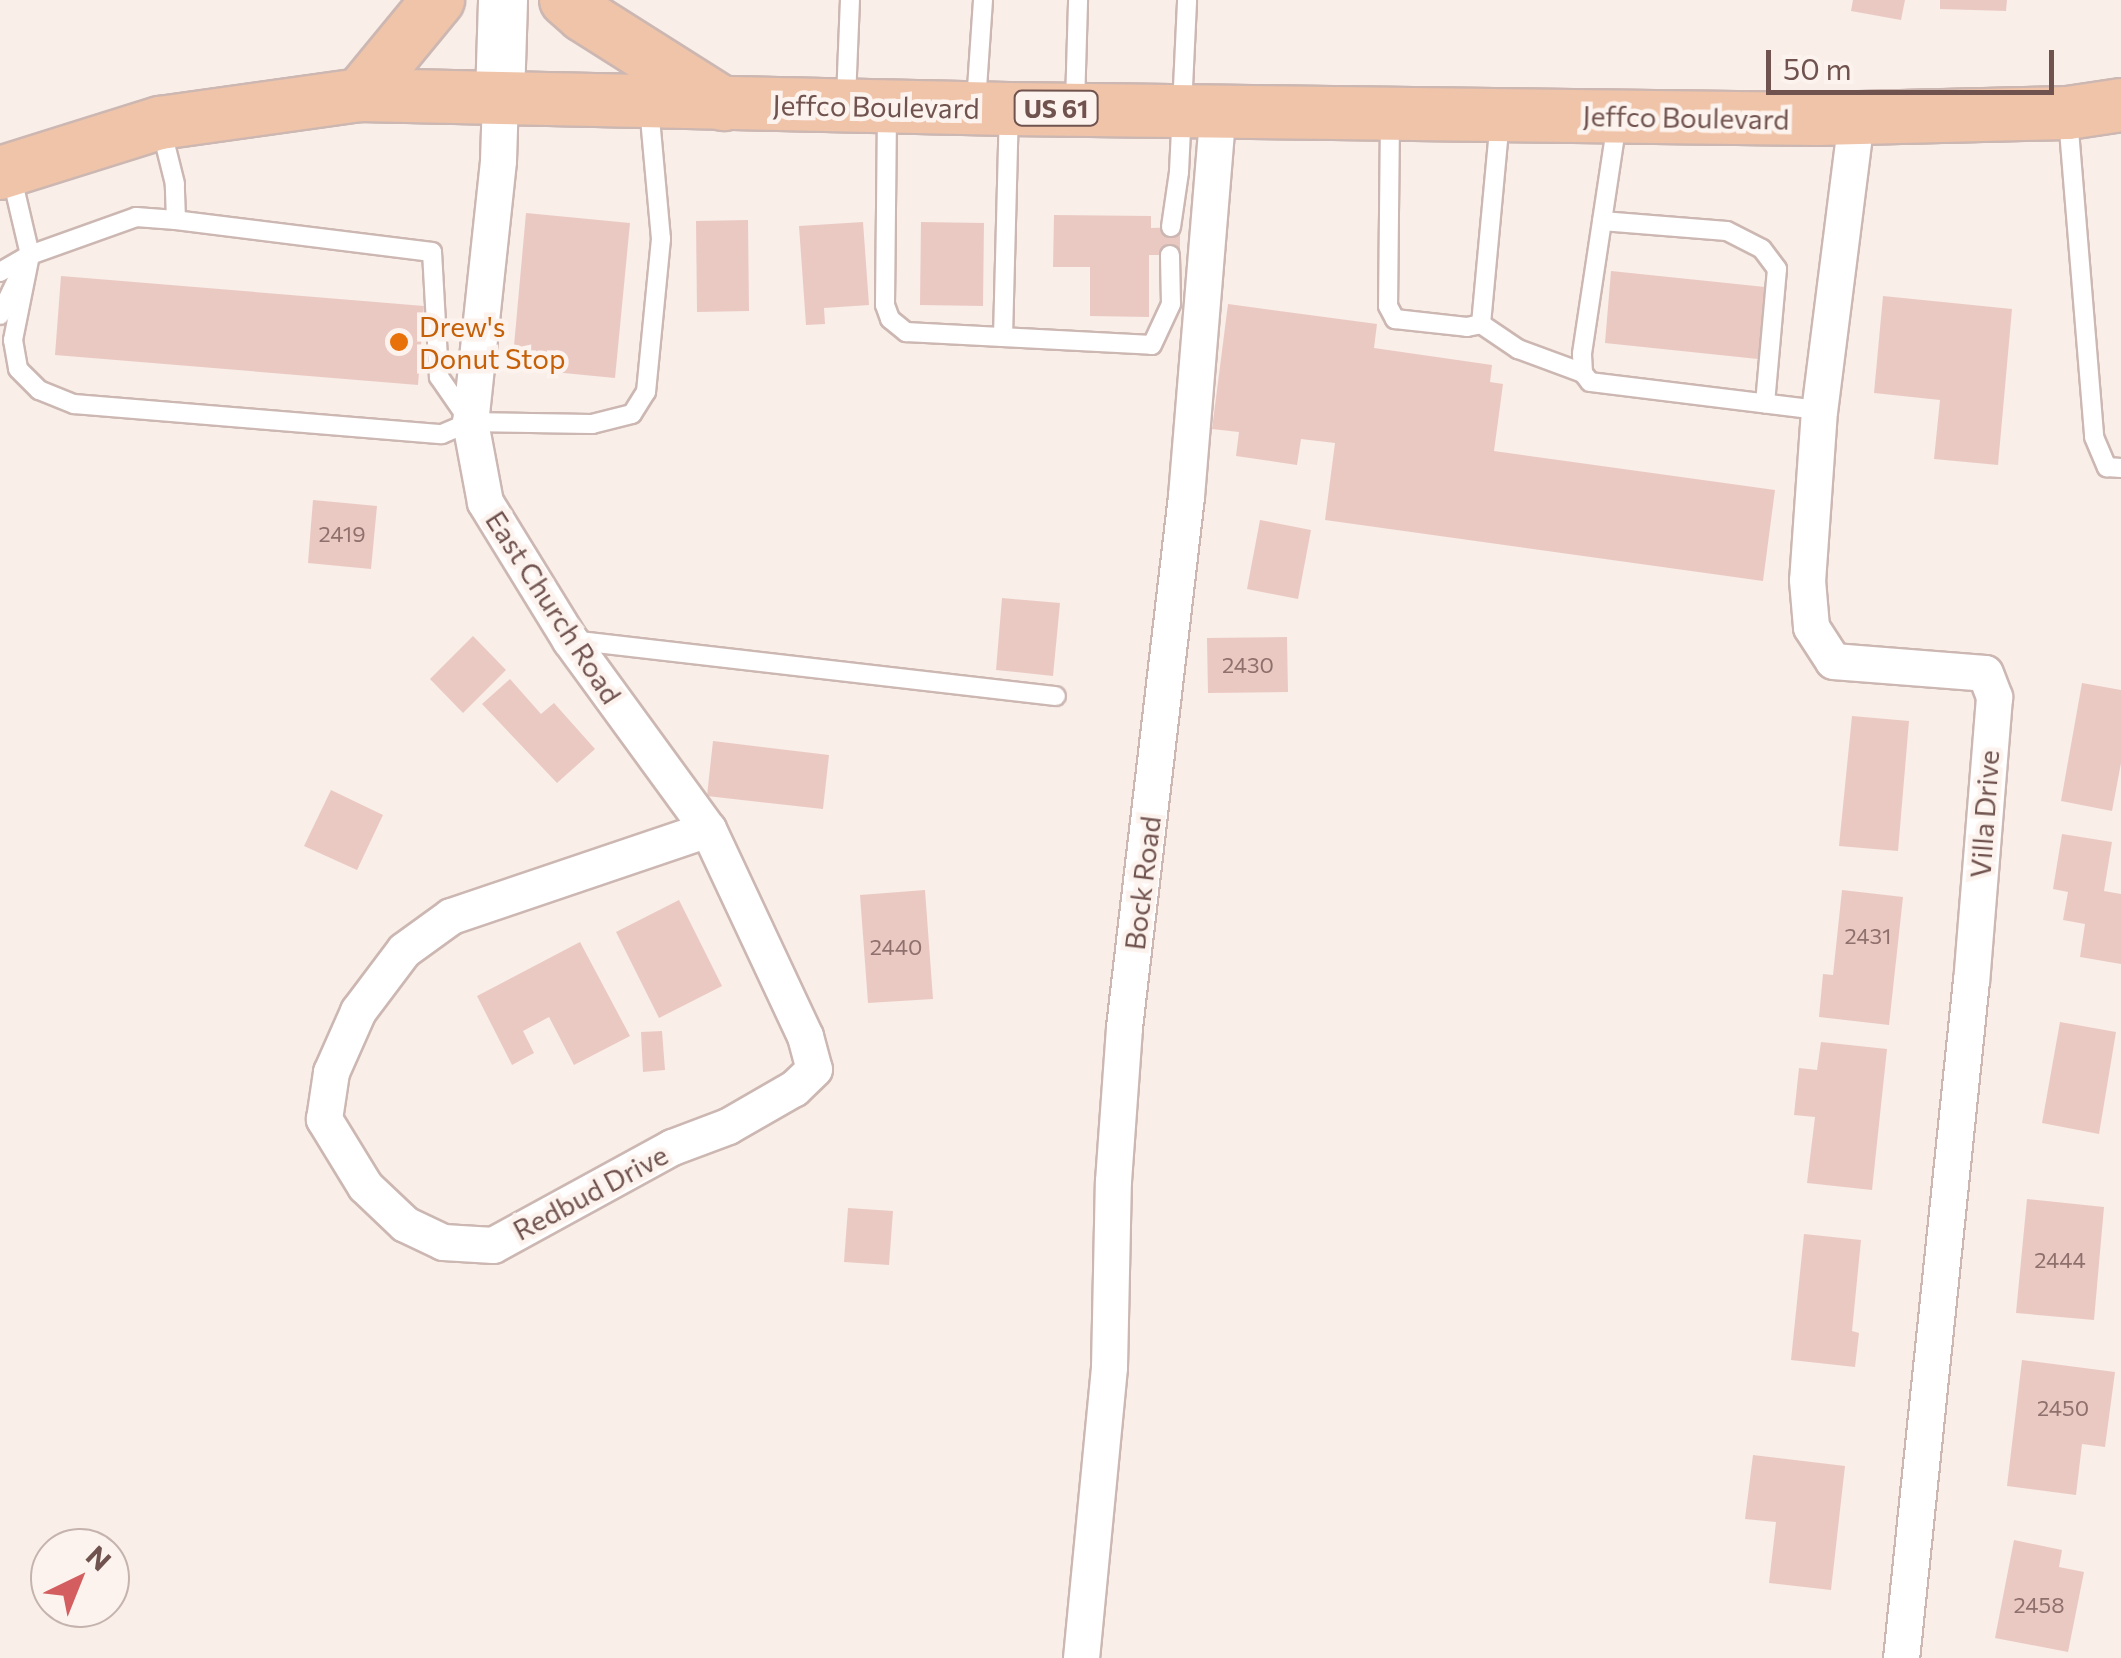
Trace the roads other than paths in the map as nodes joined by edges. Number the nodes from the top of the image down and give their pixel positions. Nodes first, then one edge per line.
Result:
1 (438, 0) edge
2 (504, 0) edge
3 (566, 0) edge
4 (850, 0) edge
5 (982, 0) edge
6 (1078, 0) edge
7 (1187, 0) edge
8 (360, 95) junction
9 (500, 98) junction
10 (648, 102) junction
11 (725, 104) junction
12 (866, 104) junction
13 (2121, 104) edge
14 (1075, 107) junction
15 (992, 109) junction
16 (1200, 110) junction
17 (2068, 112) junction
18 (1390, 113) junction
19 (1501, 114) junction
20 (1618, 116) junction
21 (1856, 119) junction
22 (160, 122) junction
23 (5, 171) edge
24 (176, 220) junction
25 (1602, 221) junction
26 (1171, 227) dead end
27 (30, 256) junction
28 (1170, 256) dead end
29 (0, 272) edge
30 (0, 314) edge
31 (1482, 324) junction
32 (1003, 337) junction
33 (1583, 373) junction
34 (1764, 403) junction
35 (1819, 410) junction
36 (470, 422) junction
37 (2121, 468) edge
38 (570, 640) junction
39 (1056, 696) dead end
40 (708, 830) junction
41 (814, 1069) joint
42 (1081, 1658) edge
43 (1901, 1658) edge

1 - 8 main road
2 - 9 main road
3 - 11 main road
4 - 12 lane
5 - 15 lane
6 - 14 lane
7 - 16 lane
8 - 9 main road, Jeffco Boulevard / US 61
8 - 22 main road, Jeffco Boulevard / US 61
9 - 10 main road, Jeffco Boulevard / US 61
9 - 36 street, East Church Road
10 - 11 main road, Jeffco Boulevard / US 61
10 - 36 lane
11 - 12 main road, Jeffco Boulevard / US 61
12 - 15 main road, Jeffco Boulevard / US 61
12 - 32 lane
13 - 17 main road, Jeffco Boulevard / US 61
14 - 15 main road, Jeffco Boulevard / US 61
14 - 16 main road, Jeffco Boulevard / US 61
15 - 32 lane
16 - 18 main road, Jeffco Boulevard / US 61
16 - 26 lane
16 - 42 street, Bock Road
17 - 21 main road, Jeffco Boulevard / US 61
17 - 37 lane
18 - 19 main road, Jeffco Boulevard / US 61
18 - 31 lane
19 - 20 main road, Jeffco Boulevard / US 61
19 - 31 lane
20 - 21 main road, Jeffco Boulevard / US 61
20 - 25 lane
21 - 35 street, Villa Drive
22 - 23 main road, Jeffco Boulevard / US 61
22 - 24 lane
23 - 27 lane
24 - 27 lane
24 - 36 lane
25 - 33 lane
25 - 34 lane
27 - 29 lane
27 - 30 lane
27 - 36 lane
28 - 32 lane
31 - 33 lane
33 - 34 lane
34 - 35 lane
35 - 43 street, Villa Drive
36 - 38 street, East Church Road
38 - 39 lane
38 - 40 street, East Church Road
40 - 41 street, East Church Road
40 - 41 street, Redbud Drive

